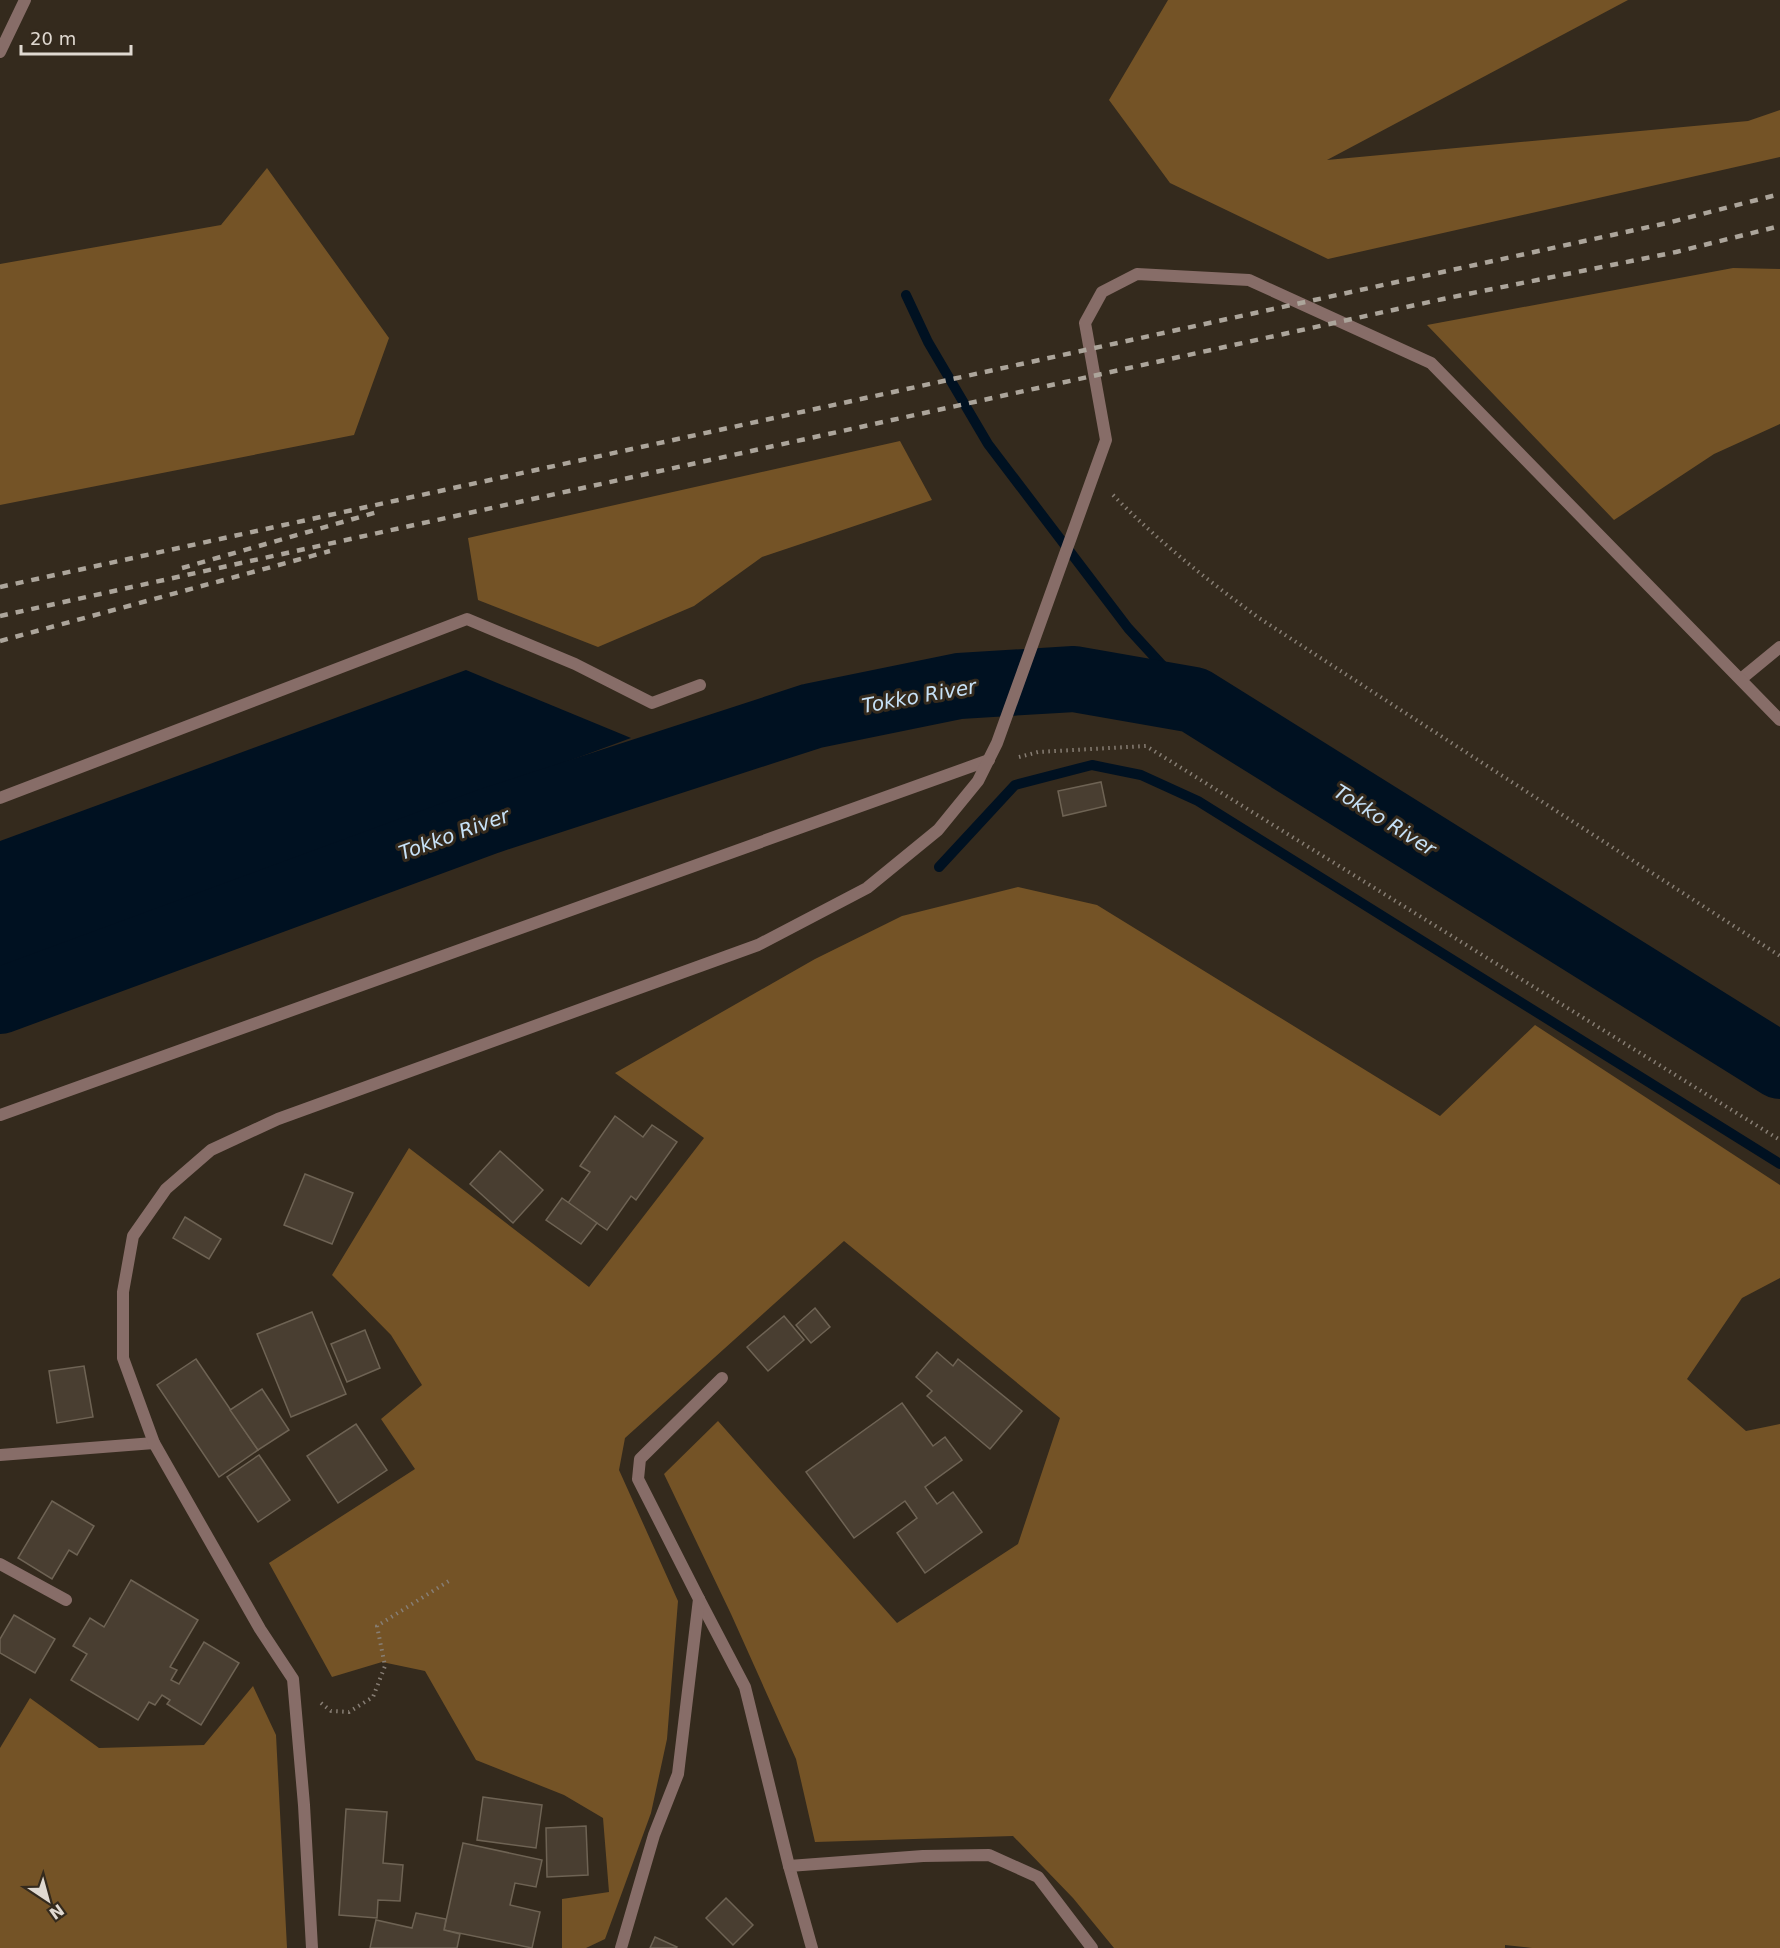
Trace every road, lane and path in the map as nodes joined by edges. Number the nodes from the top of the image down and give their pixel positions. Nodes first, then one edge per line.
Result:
1 (25, 0) edge
2 (0, 52) edge
3 (1092, 483) junction
4 (1780, 647) edge
5 (1741, 679) junction
6 (700, 685) dead end
7 (1780, 720) edge
8 (989, 760) junction
9 (978, 782) junction
10 (0, 798) edge
11 (1780, 956) edge
12 (0, 1115) edge
13 (1780, 1140) edge
14 (722, 1378) dead end
15 (154, 1443) junction
16 (0, 1455) edge
17 (0, 1564) edge
18 (452, 1579) dead end
19 (699, 1599) junction
20 (66, 1600) dead end
21 (293, 1679) junction
22 (789, 1866) junction
23 (312, 1948) edge
24 (621, 1948) edge
25 (812, 1948) edge
26 (1092, 1948) edge

1 - 2 street
3 - 5 street
3 - 8 street
3 - 11 path
4 - 5 street
5 - 7 street
6 - 10 street
8 - 9 street
8 - 12 street
9 - 13 path
9 - 15 street
14 - 19 street
15 - 16 street
15 - 21 street
17 - 20 street
18 - 21 path
19 - 22 street
19 - 24 street
21 - 23 street
22 - 25 street
22 - 26 street

